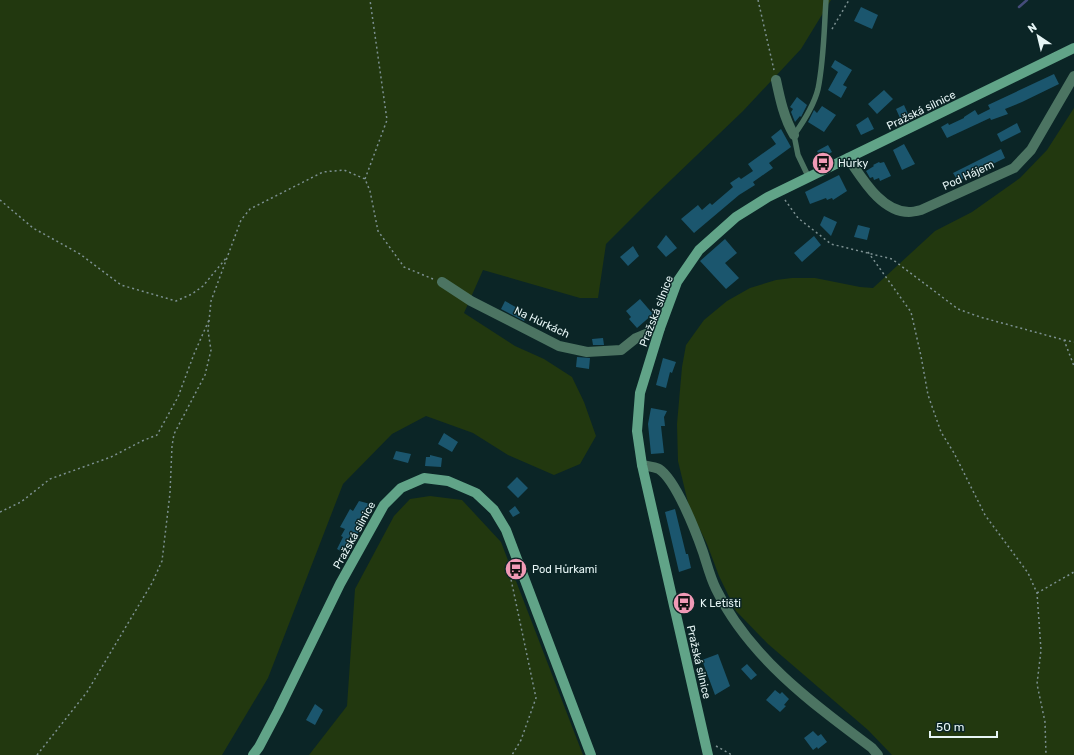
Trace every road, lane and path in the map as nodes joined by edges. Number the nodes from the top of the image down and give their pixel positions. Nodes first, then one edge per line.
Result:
1 (370, 0) edge
2 (758, 0) edge
3 (826, 0) edge
4 (849, 0) edge
5 (825, 43) junction
6 (1074, 48) edge
7 (1074, 76) edge
8 (776, 80) joint
9 (794, 135) junction
10 (848, 158) junction
11 (809, 178) junction
12 (364, 179) junction
13 (780, 191) junction
14 (0, 200) edge
15 (868, 252) junction
16 (228, 256) junction
17 (442, 282) joint
18 (209, 319) junction
19 (660, 328) junction
20 (1064, 340) junction
21 (1074, 342) edge
22 (1074, 366) edge
23 (642, 465) junction
24 (0, 512) edge
25 (509, 560) dead end
26 (1074, 572) edge
27 (1037, 593) junction
28 (704, 740) junction
29 (37, 755) edge
30 (253, 755) edge
31 (512, 755) edge
32 (591, 755) edge
33 (708, 755) edge
34 (732, 755) edge
35 (878, 755) edge
36 (1046, 755) edge

1 - 12 path
2 - 8 path
3 - 5 lane
4 - 5 path
5 - 9 lane
6 - 10 street, Pražská silnice
7 - 10 street, Pod Hájem
8 - 9 street
9 - 11 lane
10 - 11 street, Pražská silnice
11 - 13 street, Pražská silnice
12 - 16 path
12 - 17 path
13 - 15 path
13 - 19 street, Pražská silnice
14 - 16 path
15 - 20 path
15 - 27 path
16 - 18 path
17 - 19 street, Na Hůrkách
18 - 24 path
18 - 29 path
19 - 23 street, Pražská silnice
20 - 21 path
20 - 22 path
23 - 28 street, Pražská silnice
23 - 35 street
25 - 31 path
26 - 27 path
27 - 36 path
28 - 33 street, Pražská silnice
28 - 34 path
30 - 32 street, Pražská silnice

